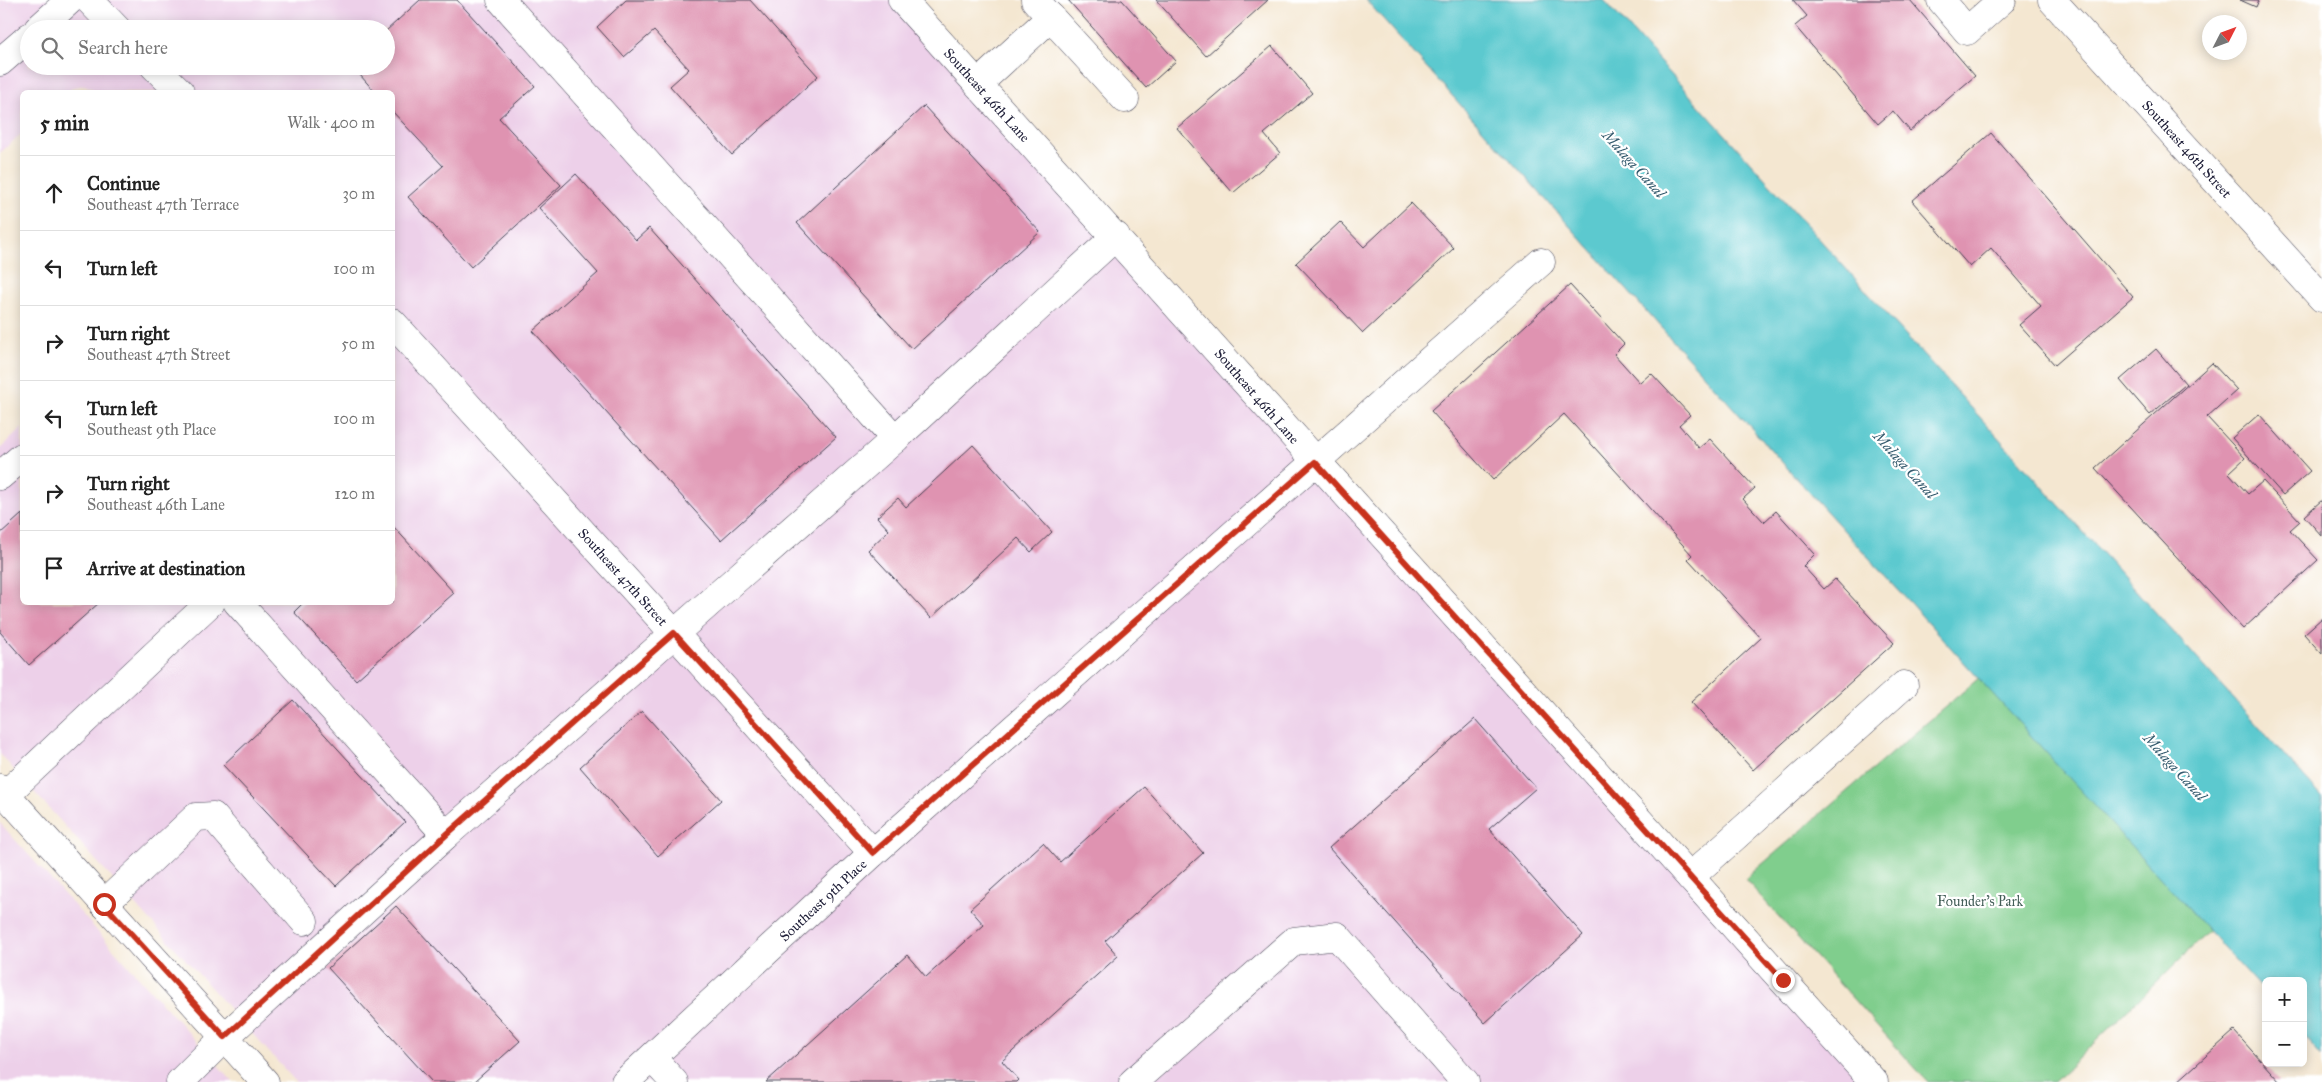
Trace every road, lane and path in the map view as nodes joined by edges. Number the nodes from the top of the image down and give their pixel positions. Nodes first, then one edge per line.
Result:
1 (70, 0) edge
2 (89, 0) edge
3 (500, 0) edge
4 (902, 0) edge
5 (1941, 0) edge
6 (2002, 0) edge
7 (2052, 0) edge
8 (1043, 9) edge
9 (48, 20) edge
10 (109, 20) edge
11 (20, 45) edge
12 (0, 62) edge
13 (163, 75) edge
14 (978, 84) junction
15 (178, 90) edge
16 (1125, 100) dead end
17 (1116, 236) junction
18 (1541, 262) dead end
19 (2322, 298) edge
20 (395, 325) edge
21 (895, 439) junction
22 (20, 459) edge
23 (1315, 462) junction
24 (0, 476) edge
25 (208, 605) edge
26 (240, 605) edge
27 (674, 633) junction
28 (1904, 686) dead end
29 (3, 791) edge
30 (446, 835) junction
31 (873, 853) junction
32 (1690, 877) junction
33 (104, 904) junction
34 (304, 921) dead end
35 (225, 1037) junction
36 (652, 1058) junction
37 (180, 1082) edge
38 (265, 1082) edge
39 (625, 1082) edge
40 (674, 1082) edge
41 (1133, 1082) edge
42 (1466, 1082) edge
43 (1874, 1082) edge

1 - 9 street
2 - 10 street
3 - 21 street
4 - 14 street, Southeast 46th Lane
5 - 6 street
7 - 19 street, Southeast 46th Street
8 - 14 street
8 - 16 street
11 - 12 street
13 - 15 street
14 - 17 street, Southeast 46th Lane
17 - 21 street
17 - 23 street, Southeast 46th Lane
18 - 23 street, Southeast 9th Place
20 - 27 street, Southeast 47th Street
21 - 27 street
22 - 24 street
23 - 31 street, Southeast 9th Place
23 - 32 street, Southeast 46th Lane
25 - 29 street
26 - 30 street
27 - 30 street
27 - 31 street, Southeast 47th Street
28 - 32 street
29 - 33 street
30 - 35 street
31 - 36 street, Southeast 9th Place
32 - 43 street, Southeast 46th Lane
33 - 34 street
33 - 35 street
35 - 37 street
35 - 38 street
36 - 39 street, Southeast 9th Place
36 - 40 street
41 - 42 street

